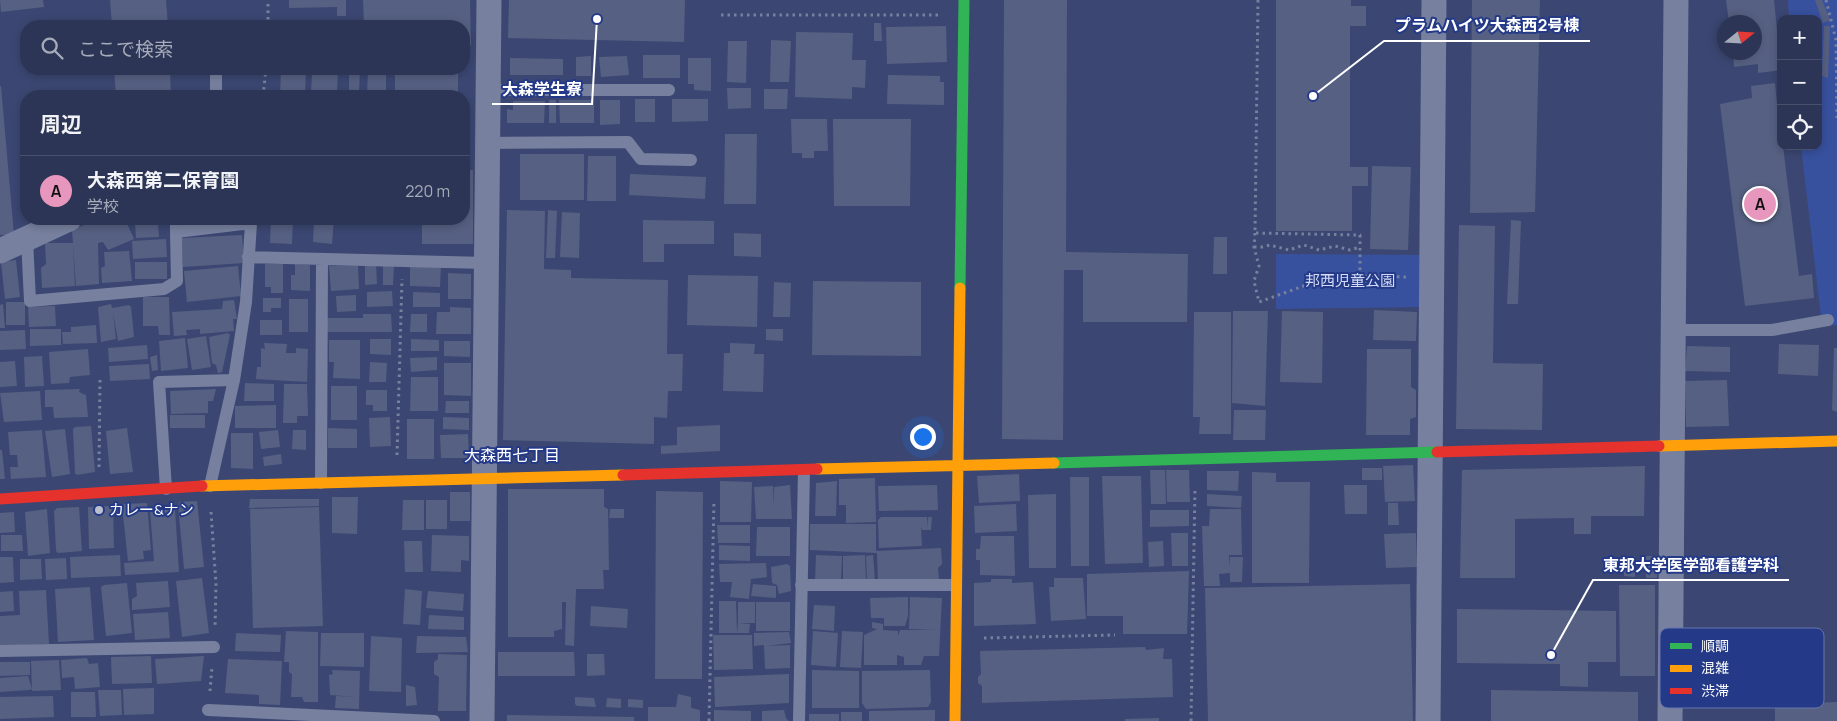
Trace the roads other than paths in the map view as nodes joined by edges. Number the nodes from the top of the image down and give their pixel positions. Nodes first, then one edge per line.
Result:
1 (489, 0) edge
2 (964, 0) edge
3 (1434, 0) edge
4 (1676, 0) edge
5 (216, 76) dead end
6 (216, 90) edge
7 (488, 90) junction
8 (669, 90) dead end
9 (487, 142) junction
10 (691, 160) dead end
11 (56, 225) edge
12 (176, 225) edge
13 (234, 225) edge
14 (251, 225) edge
15 (176, 232) junction
16 (27, 239) junction
17 (0, 251) edge
18 (248, 257) junction
19 (322, 258) junction
20 (486, 263) junction
21 (1828, 320) dead end
22 (1673, 330) junction
23 (234, 380) junction
24 (1837, 441) edge
25 (1672, 446) junction
26 (1432, 452) junction
27 (957, 466) junction
28 (804, 470) junction
29 (484, 478) junction
30 (321, 483) junction
31 (210, 486) junction
32 (166, 488) junction
33 (0, 499) edge
34 (801, 585) junction
35 (956, 585) junction
36 (1671, 628) edge
37 (214, 647) road end
38 (0, 651) edge
39 (1670, 708) edge
40 (208, 710) road end
41 (434, 721) edge
42 (482, 721) edge
43 (799, 721) edge
44 (954, 721) edge
45 (1428, 721) edge
46 (1670, 721) edge

1 - 7 street
2 - 27 street
3 - 26 street
4 - 22 street
5 - 6 lane
7 - 8 lane
7 - 9 street
9 - 10 lane
9 - 20 street
11 - 16 street
12 - 15 lane
13 - 15 lane
14 - 18 lane
15 - 16 lane
16 - 17 street
18 - 19 lane
18 - 23 lane
19 - 20 lane
19 - 30 lane
20 - 29 street
21 - 22 lane
22 - 25 street
23 - 31 lane
23 - 32 lane
24 - 25 street
25 - 26 street
25 - 36 street
26 - 27 street
26 - 45 street
27 - 28 street
27 - 35 street
28 - 29 street
28 - 34 lane
29 - 30 street
29 - 42 street
30 - 31 street
31 - 32 street
32 - 33 street
34 - 35 lane
34 - 43 lane
35 - 44 street
37 - 38 lane
39 - 46 street
40 - 41 lane

